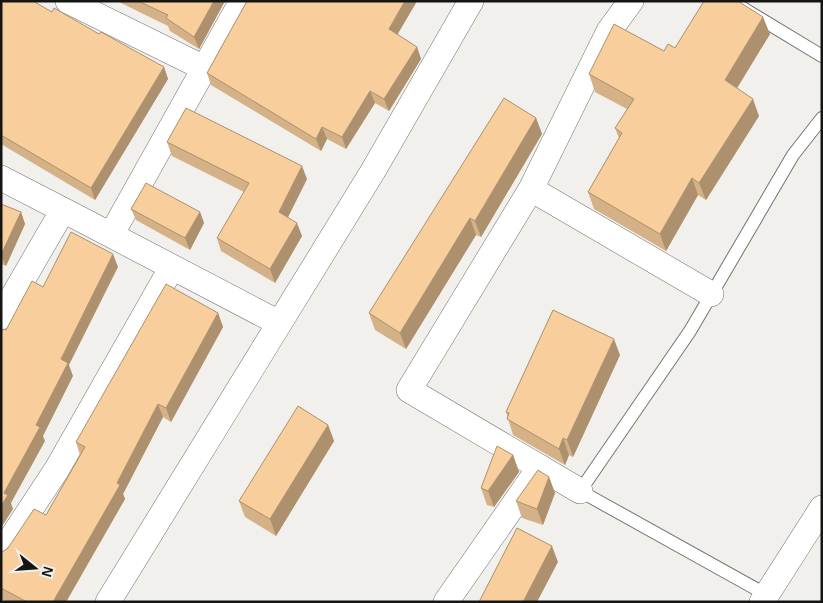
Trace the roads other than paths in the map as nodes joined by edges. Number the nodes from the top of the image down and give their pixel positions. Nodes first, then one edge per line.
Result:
1 (68, 1) edge
2 (242, 1) edge
3 (471, 1) edge
4 (631, 1) edge
5 (731, 1) edge
6 (822, 56) edge
7 (204, 68) junction
8 (822, 118) edge
9 (1, 178) edge
10 (532, 189) junction
11 (63, 210) junction
12 (111, 235) junction
13 (172, 267) junction
14 (712, 294) junction
15 (1, 317) edge
16 (279, 323) junction
17 (540, 467) junction
18 (580, 491) junction
19 (822, 508) edge
20 (1, 554) edge
21 (765, 598) edge
22 (108, 602) edge
23 (446, 602) edge

1 - 7 street
2 - 7 street
3 - 16 street
4 - 10 street
5 - 6 lane
7 - 12 street
8 - 14 lane
9 - 11 street
10 - 14 street
10 - 17 street
11 - 12 street
11 - 15 street
12 - 13 street
13 - 16 street
13 - 20 street
14 - 18 lane
16 - 22 street
17 - 18 street
17 - 23 street
18 - 21 lane
19 - 21 street

